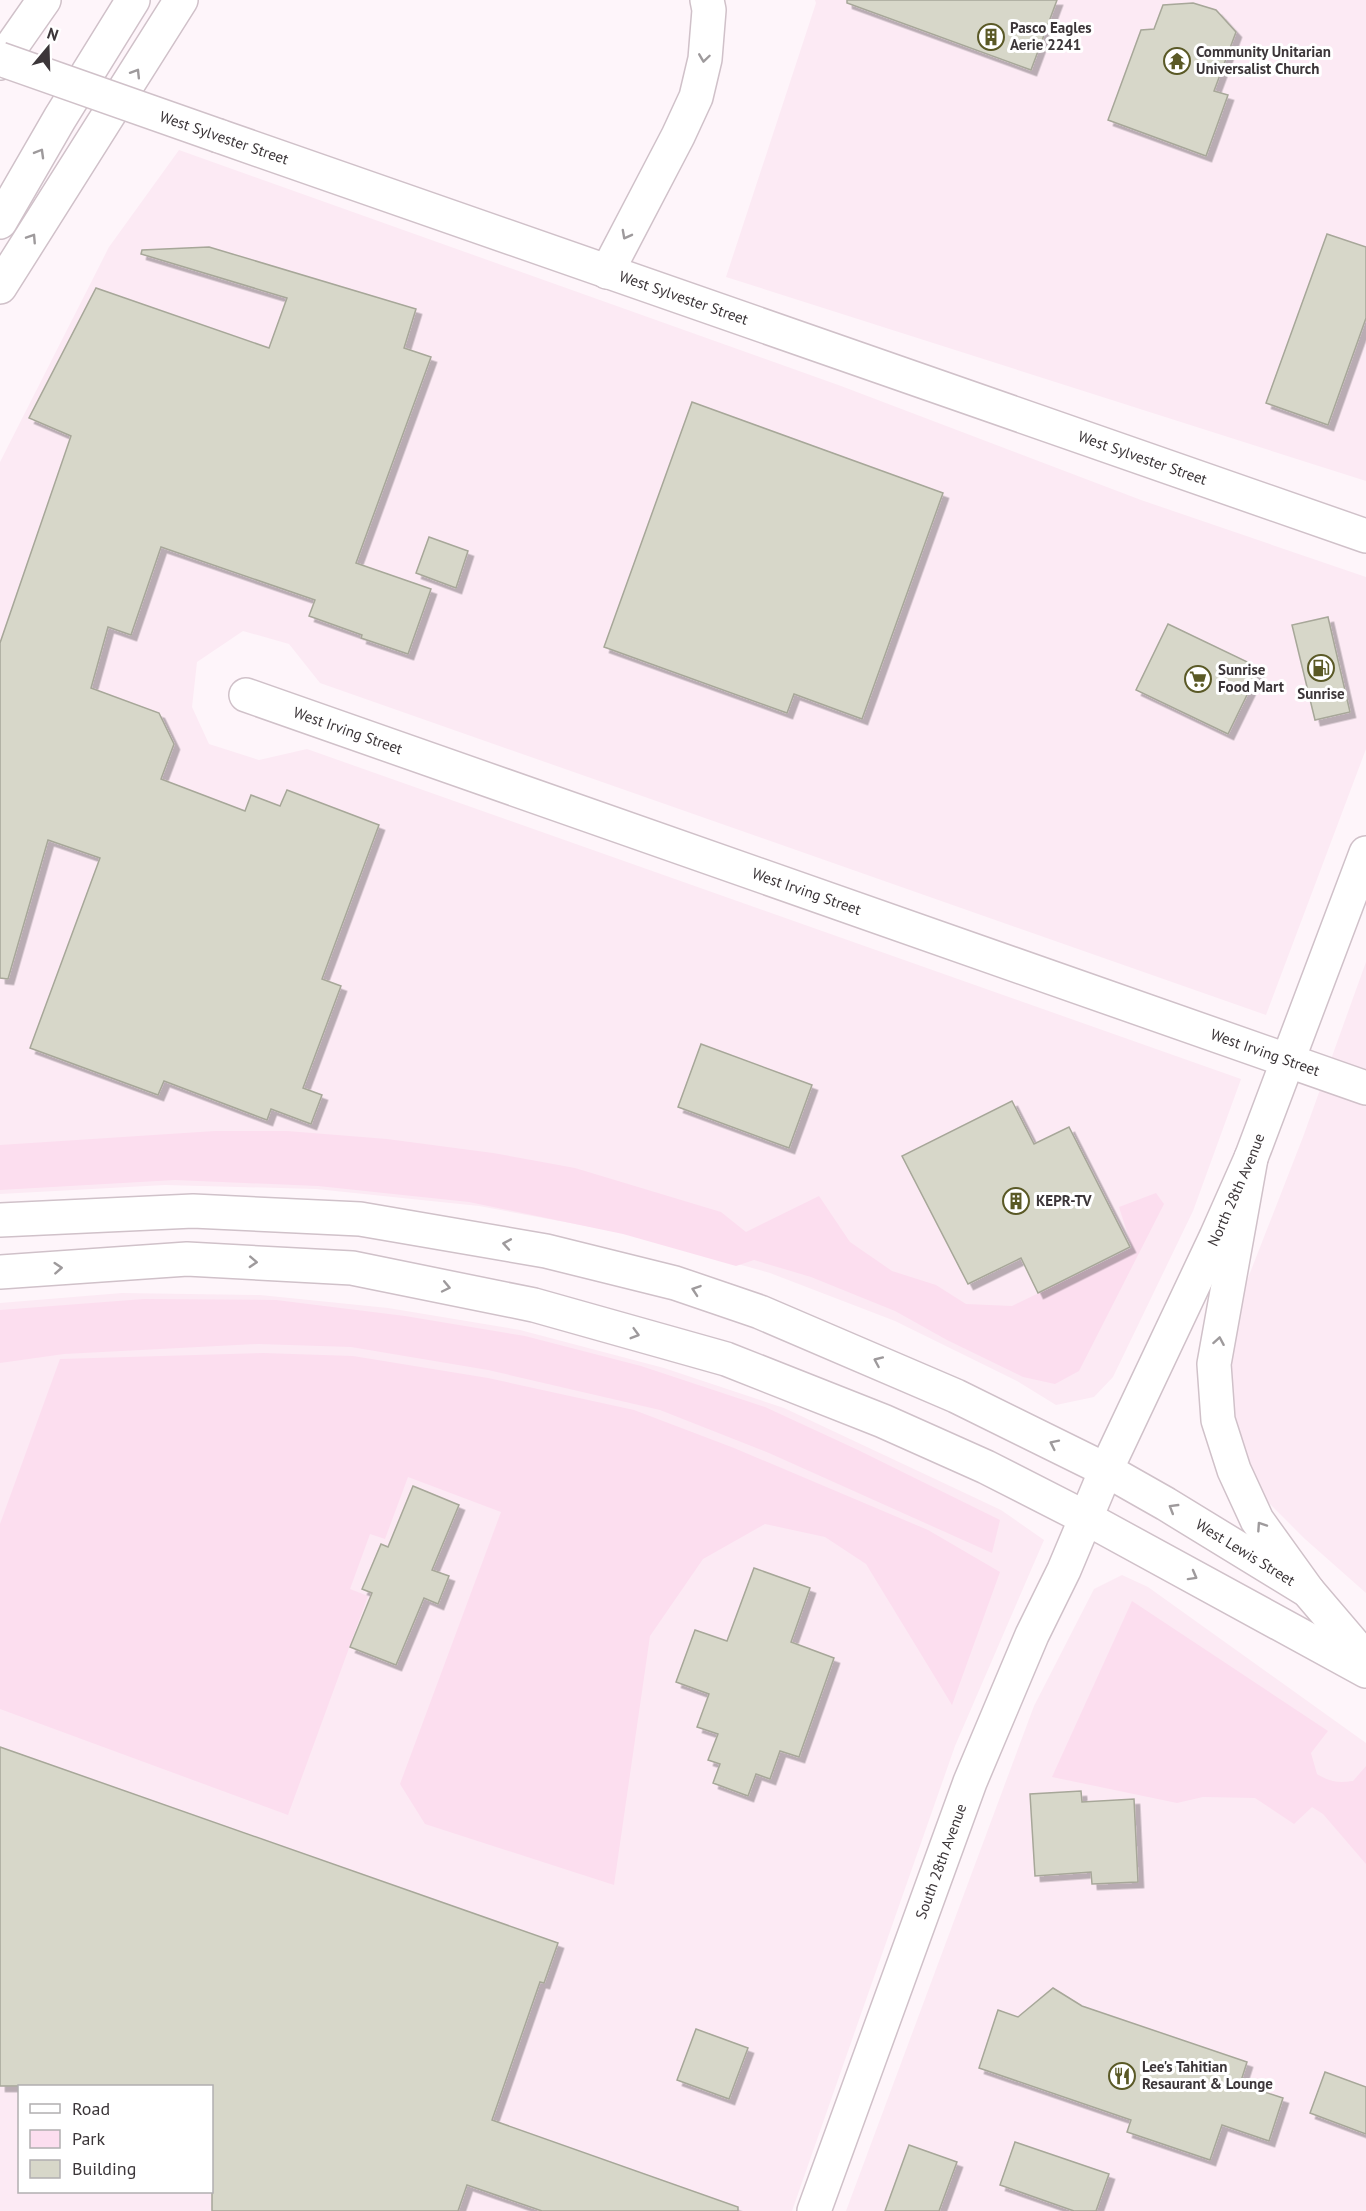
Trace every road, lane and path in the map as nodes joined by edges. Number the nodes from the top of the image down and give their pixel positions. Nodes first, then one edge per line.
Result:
1 (44, 0) edge
2 (133, 0) edge
3 (181, 0) edge
4 (707, 0) edge
5 (0, 61) edge
6 (0, 222) edge
7 (607, 272) junction
8 (0, 287) edge
9 (1366, 536) edge
10 (246, 695) dead end
11 (1366, 853) edge
12 (1288, 1060) junction
13 (1366, 1088) edge
14 (1251, 1158) junction
15 (0, 1220) edge
16 (0, 1272) edge
17 (1106, 1470) junction
18 (1086, 1518) junction
19 (1308, 1591) junction
20 (1366, 1659) edge
21 (1366, 1671) edge
22 (814, 2211) edge

1 - 5 main road
6 -> 2 main road
8 -> 3 main road
4 -> 7 main road
5 - 7 main road, West Sylvester Street, bridge
7 - 9 main road, West Sylvester Street
10 - 12 main road, West Irving Street
11 - 12 main road, North 28th Avenue
12 - 13 main road, West Irving Street
12 - 14 main road, North 28th Avenue
14 - 17 main road, North 28th Avenue
19 -> 14 main road
17 -> 15 main road, West Lewis Street
16 -> 18 main road
17 - 18 main road, North 28th Avenue
19 -> 17 main road, West Lewis Street
18 -> 21 main road
18 - 22 main road, South 28th Avenue
19 - 20 main road, West Lewis Street

